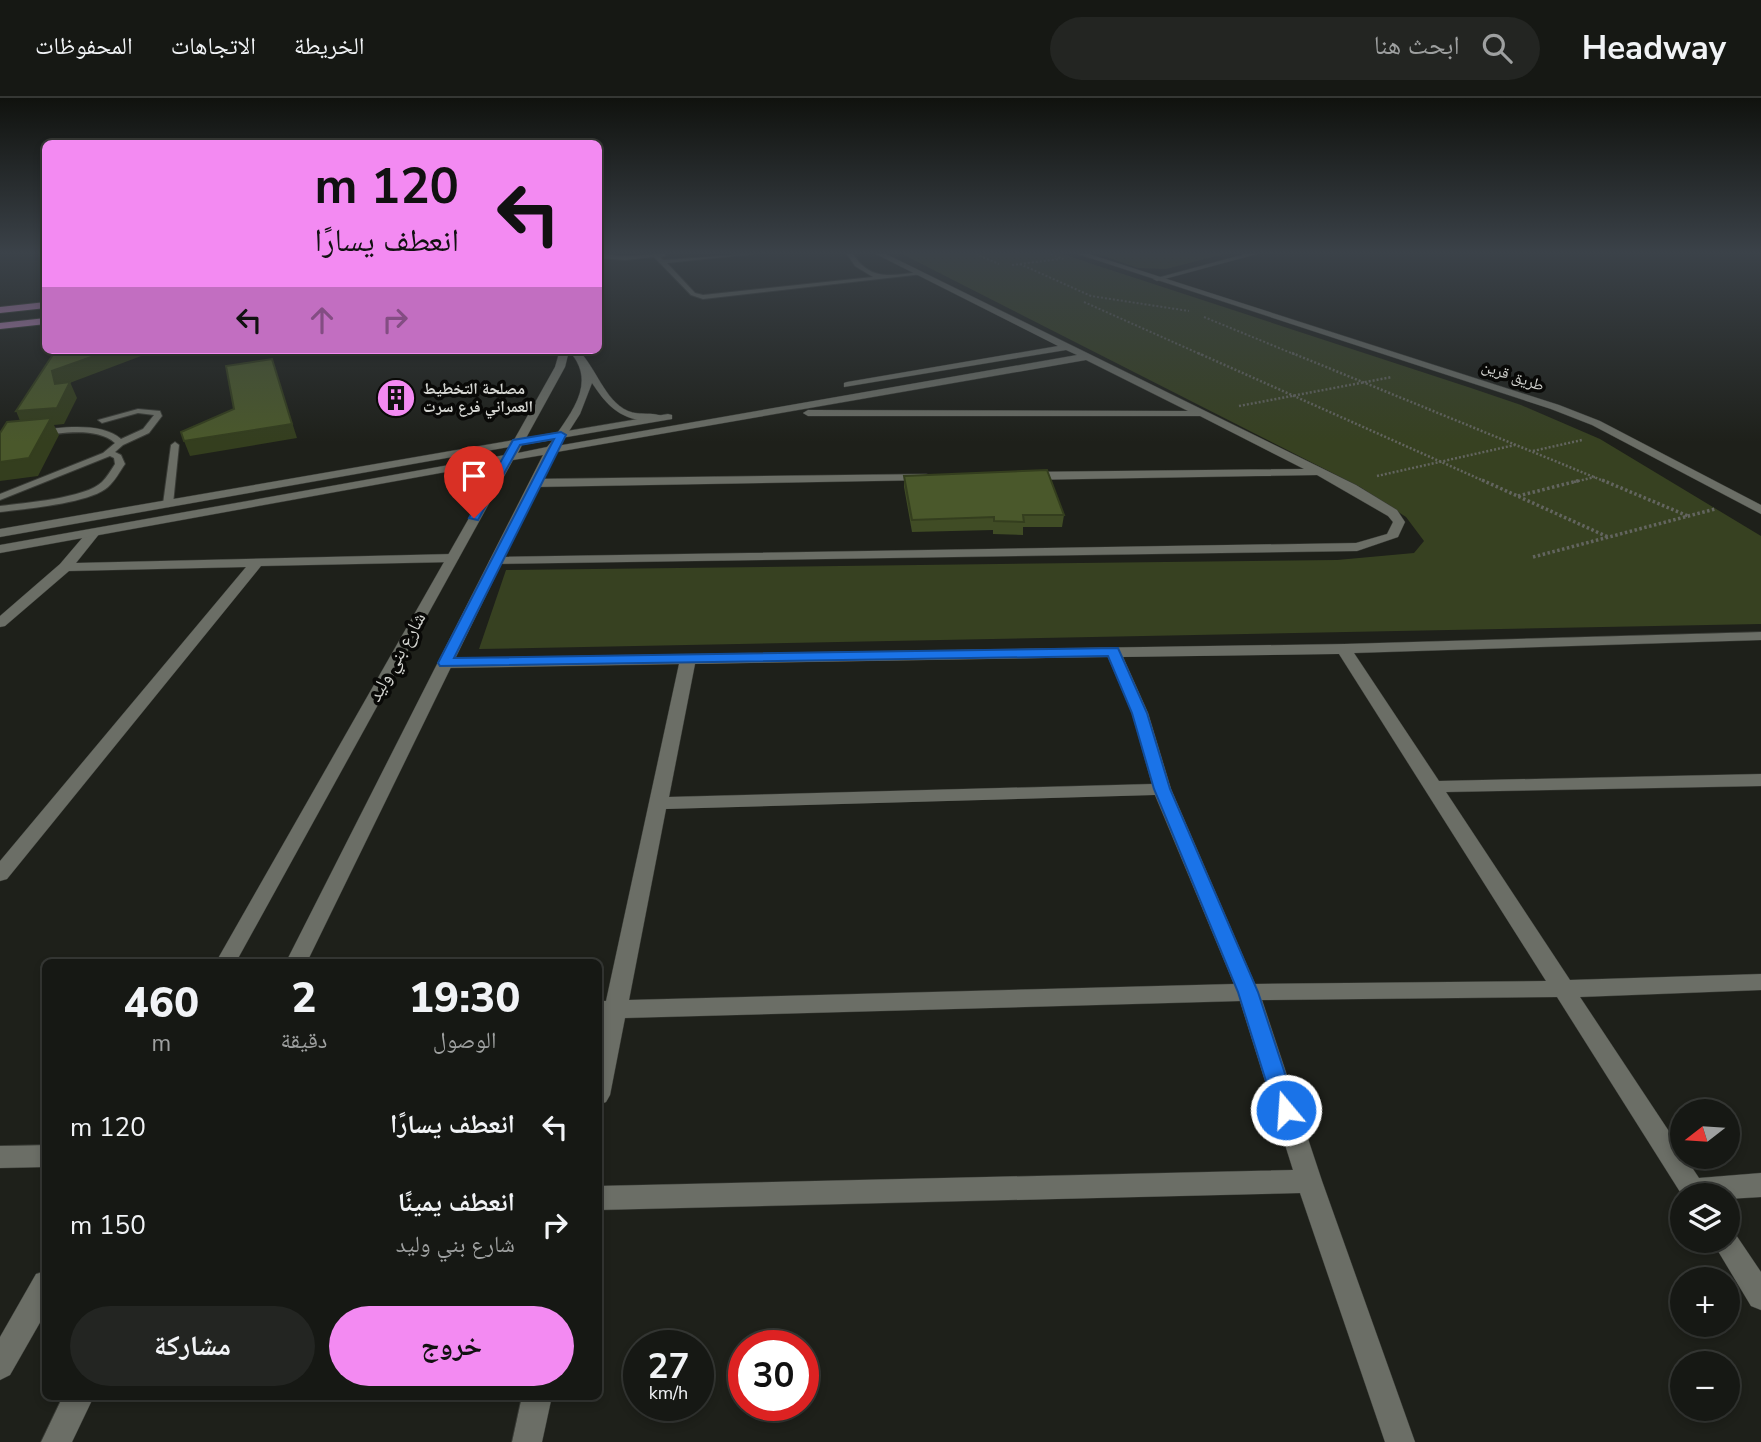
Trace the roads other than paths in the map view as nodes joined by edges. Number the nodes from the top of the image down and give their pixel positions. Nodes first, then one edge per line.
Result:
1 (1005, 317) edge
2 (1276, 317) edge
3 (42, 321) edge
4 (0, 326) edge
5 (1065, 347) junction
6 (564, 354) edge
7 (577, 354) edge
8 (1085, 357) junction
9 (590, 373) junction
10 (836, 387) dead end
11 (758, 413) junction
12 (1200, 414) junction
13 (674, 416) dead end
14 (661, 418) junction
15 (102, 420) dead end
16 (26, 434) edge
17 (561, 435) junction
18 (120, 443) junction
19 (516, 443) junction
20 (175, 446) dead end
21 (551, 450) junction
22 (111, 453) junction
23 (508, 458) junction
24 (1319, 472) junction
25 (1017, 476) edge
26 (934, 477) edge
27 (535, 482) junction
28 (0, 497) edge
29 (168, 504) junction
30 (0, 509) edge
31 (1761, 510) edge
32 (0, 533) edge
33 (94, 533) junction
34 (0, 550) edge
35 (452, 558) junction
36 (258, 561) junction
37 (496, 561) junction
38 (65, 566) junction
39 (0, 623) edge
40 (1761, 636) edge
41 (1344, 649) junction
42 (1113, 651) junction
43 (688, 659) junction
44 (445, 663) junction
45 (1761, 780) edge
46 (1433, 787) junction
47 (1162, 789) junction
48 (658, 803) junction
49 (0, 874) edge
50 (228, 959) edge
51 (297, 959) edge
52 (1761, 982) edge
53 (1563, 989) junction
54 (1248, 992) junction
55 (607, 1010) edge
56 (602, 1057) edge
57 (42, 1156) edge
58 (0, 1157) edge
59 (1308, 1181) junction
60 (1688, 1183) edge
61 (1761, 1185) edge
62 (1740, 1188) edge
63 (602, 1198) edge
64 (1734, 1253) edge
65 (42, 1291) edge
66 (1761, 1296) edge
67 (0, 1364) edge
68 (77, 1400) edge
69 (536, 1400) edge
70 (56, 1442) edge
71 (527, 1442) edge
72 (1400, 1442) edge

1 - 5 street
2 - 31 street, طريق قرين
3 - 4 highway
5 - 8 street
5 - 10 street
6 - 19 street, شارع بني وليد
7 - 9 street
8 - 11 street
8 - 12 street
9 - 14 street
9 - 17 street
11 - 12 street
11 - 21 street
12 - 24 street
13 - 14 street
14 - 17 street
15 - 18 lane
16 - 18 lane
17 - 19 street
17 - 21 street
18 - 22 lane
19 - 23 street, شارع بني وليد
19 - 29 street
20 - 29 lane
21 - 23 street
21 - 27 street
22 - 28 lane
22 - 30 lane
23 - 33 street
23 - 35 street, شارع بني وليد
24 - 25 street
24 - 37 street
26 - 27 street
27 - 37 street
29 - 32 street
33 - 34 street
33 - 38 street
35 - 36 street
35 - 50 street, شارع بني وليد
36 - 38 street
36 - 49 street
37 - 44 street
38 - 39 street
40 - 41 street
41 - 42 street
41 - 46 street
42 - 43 street
42 - 47 street
43 - 44 street
43 - 48 street
44 - 51 street
45 - 46 street
46 - 53 street
47 - 48 street
47 - 54 street
48 - 55 street
52 - 53 street
53 - 54 street
53 - 60 street
54 - 55 street
54 - 59 street
55 - 56 street
57 - 58 street
59 - 63 street
59 - 72 street
61 - 62 street
64 - 66 street
65 - 67 street
68 - 70 street
69 - 71 street

